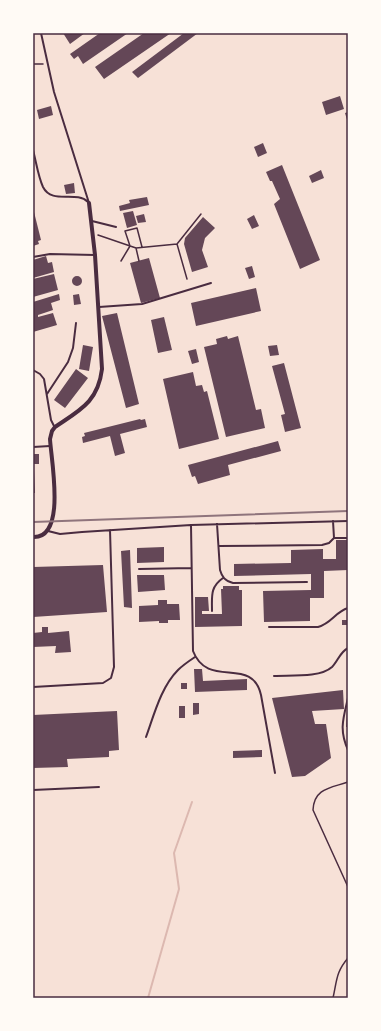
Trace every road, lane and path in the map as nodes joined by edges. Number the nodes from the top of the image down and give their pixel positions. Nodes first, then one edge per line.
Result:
1 (41, 33) edge
2 (33, 64) edge
3 (48, 64) junction
4 (33, 150) edge
5 (89, 203) junction
6 (201, 214) dead end
7 (92, 222) junction
8 (116, 227) dead end
9 (93, 234) junction
10 (177, 244) junction
11 (130, 246) junction
12 (142, 247) junction
13 (136, 248) junction
14 (95, 255) junction
15 (33, 257) edge
16 (121, 261) dead end
17 (139, 261) dead end
18 (187, 279) dead end
19 (211, 283) dead end
20 (98, 307) junction
21 (76, 323) dead end
22 (33, 370) edge
23 (47, 394) junction
24 (55, 428) junction
25 (50, 446) junction
26 (33, 447) edge
27 (333, 521) junction
28 (348, 521) edge
29 (217, 524) junction
30 (191, 525) junction
31 (110, 530) junction
32 (48, 531) junction
33 (33, 537) edge
34 (334, 538) junction
35 (348, 538) edge
36 (219, 546) junction
37 (191, 568) junction
38 (139, 569) dead end
39 (223, 578) junction
40 (307, 582) dead end
41 (348, 608) edge
42 (212, 611) dead end
43 (269, 627) dead end
44 (348, 648) edge
45 (195, 657) junction
46 (274, 676) dead end
47 (33, 687) edge
48 (348, 698) edge
49 (146, 737) dead end
50 (348, 750) edge
51 (275, 773) dead end
52 (348, 782) edge
53 (99, 787) dead end
54 (33, 790) edge
55 (348, 887) edge
56 (348, 958) edge
57 (333, 998) edge

1 - 3 lane
2 - 3 path
3 - 5 lane
4 - 5 lane
5 - 7 street
6 - 10 path
7 - 8 lane
7 - 9 street
9 - 11 path
9 - 14 street
10 - 12 path
10 - 18 path
11 - 12 path
11 - 13 path
11 - 16 path
12 - 13 path
13 - 17 path
14 - 15 lane
14 - 20 street
19 - 20 lane
20 - 24 street
21 - 23 lane
22 - 23 lane
23 - 24 lane
24 - 25 street
25 - 26 lane
25 - 32 street
27 - 28 lane
27 - 29 lane
27 - 34 lane
29 - 30 lane
29 - 36 lane
30 - 31 lane
30 - 37 lane
31 - 32 lane
31 - 47 lane
32 - 33 street
34 - 35 lane
34 - 36 lane
36 - 39 lane
37 - 38 lane
37 - 45 lane
39 - 40 lane
39 - 42 lane
41 - 43 lane
44 - 46 lane
45 - 49 lane
45 - 51 lane
48 - 50 lane
52 - 55 path
53 - 54 lane
56 - 57 path

